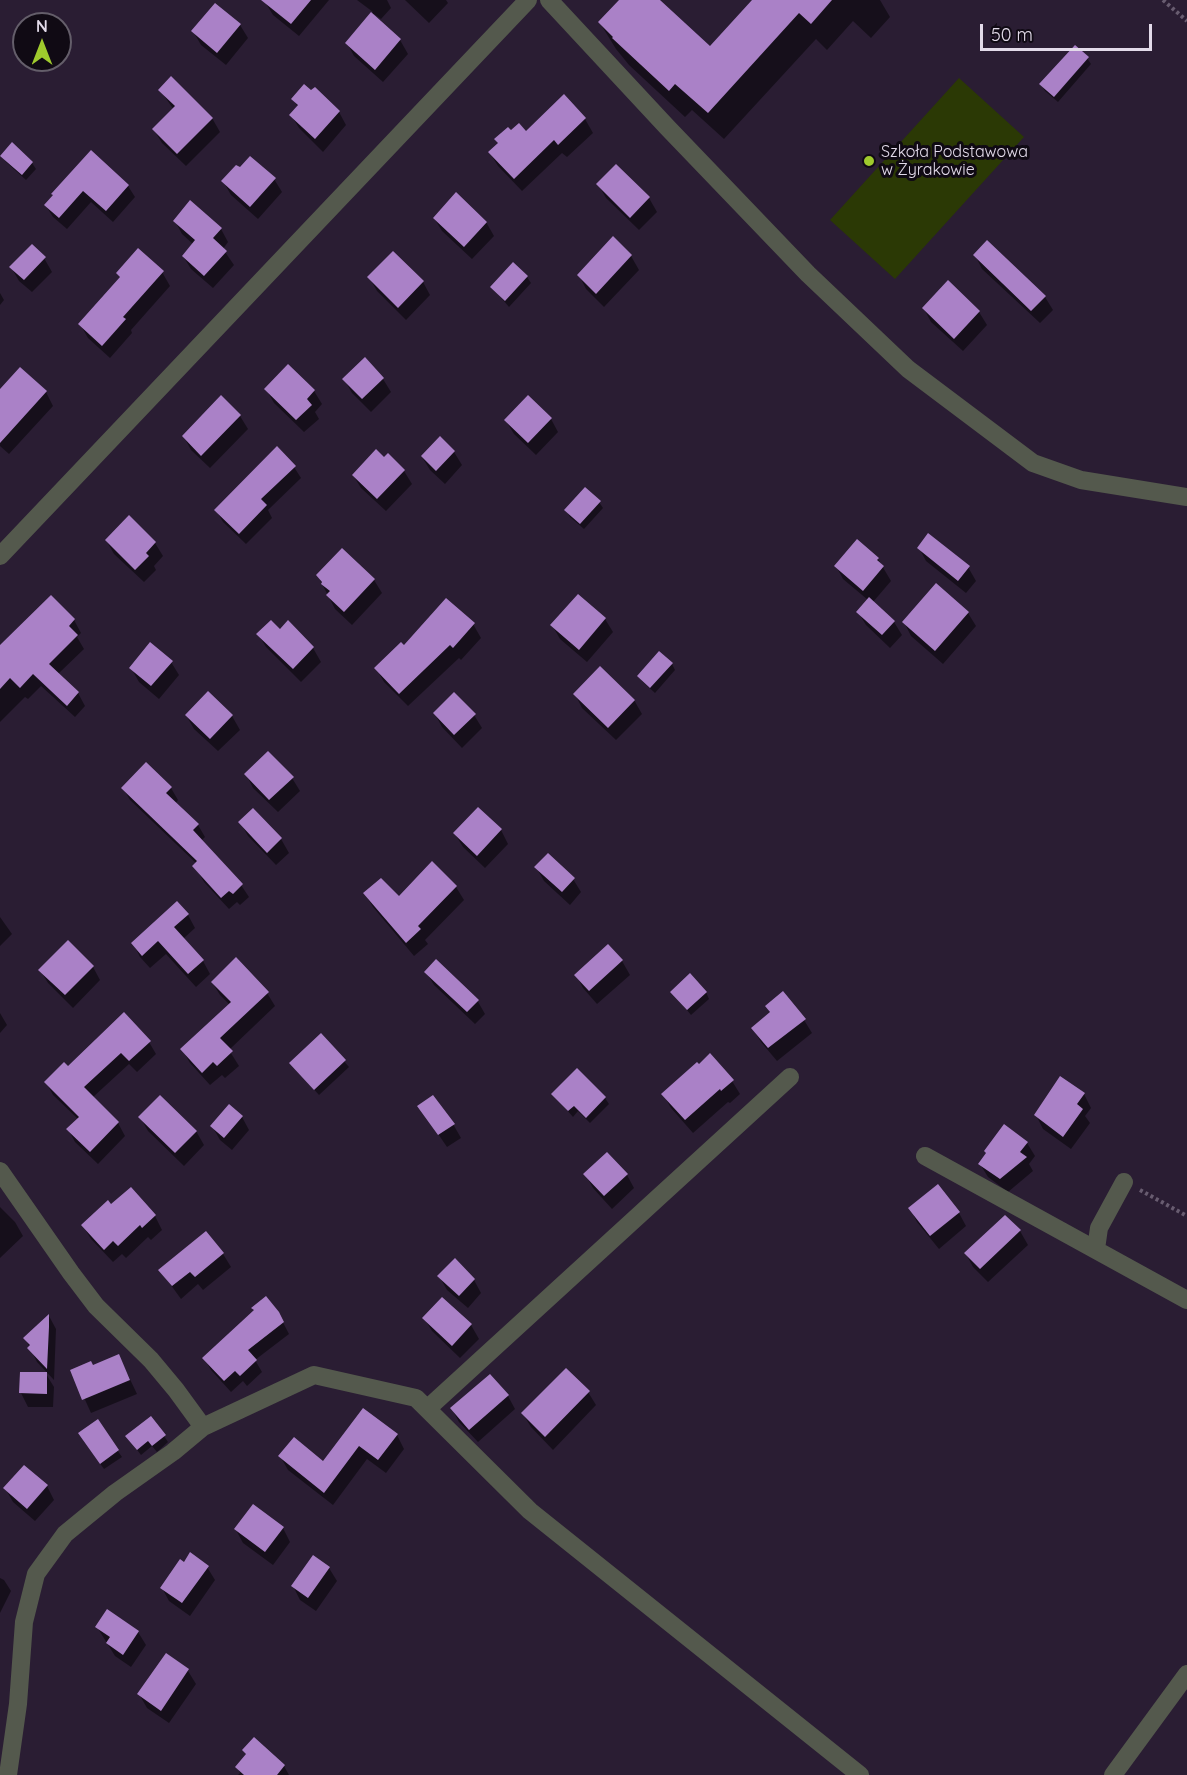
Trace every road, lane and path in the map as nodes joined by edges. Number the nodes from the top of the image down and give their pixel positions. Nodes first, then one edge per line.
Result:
1 (528, 0) edge
2 (549, 0) edge
3 (1163, 0) edge
4 (1187, 21) edge
5 (1187, 496) edge
6 (0, 555) edge
7 (790, 1077) dead end
8 (925, 1156) dead end
9 (0, 1171) edge
10 (1124, 1182) dead end
11 (1096, 1249) junction
12 (1187, 1300) edge
13 (427, 1409) junction
14 (203, 1427) junction
15 (1187, 1674) edge
16 (8, 1775) edge
17 (860, 1775) edge
18 (1113, 1775) edge

1 - 6 street
2 - 5 street
3 - 4 path
7 - 13 street
8 - 11 street
9 - 14 street
10 - 11 street
11 - 12 street
13 - 14 street
13 - 17 street
14 - 16 street
15 - 18 street

